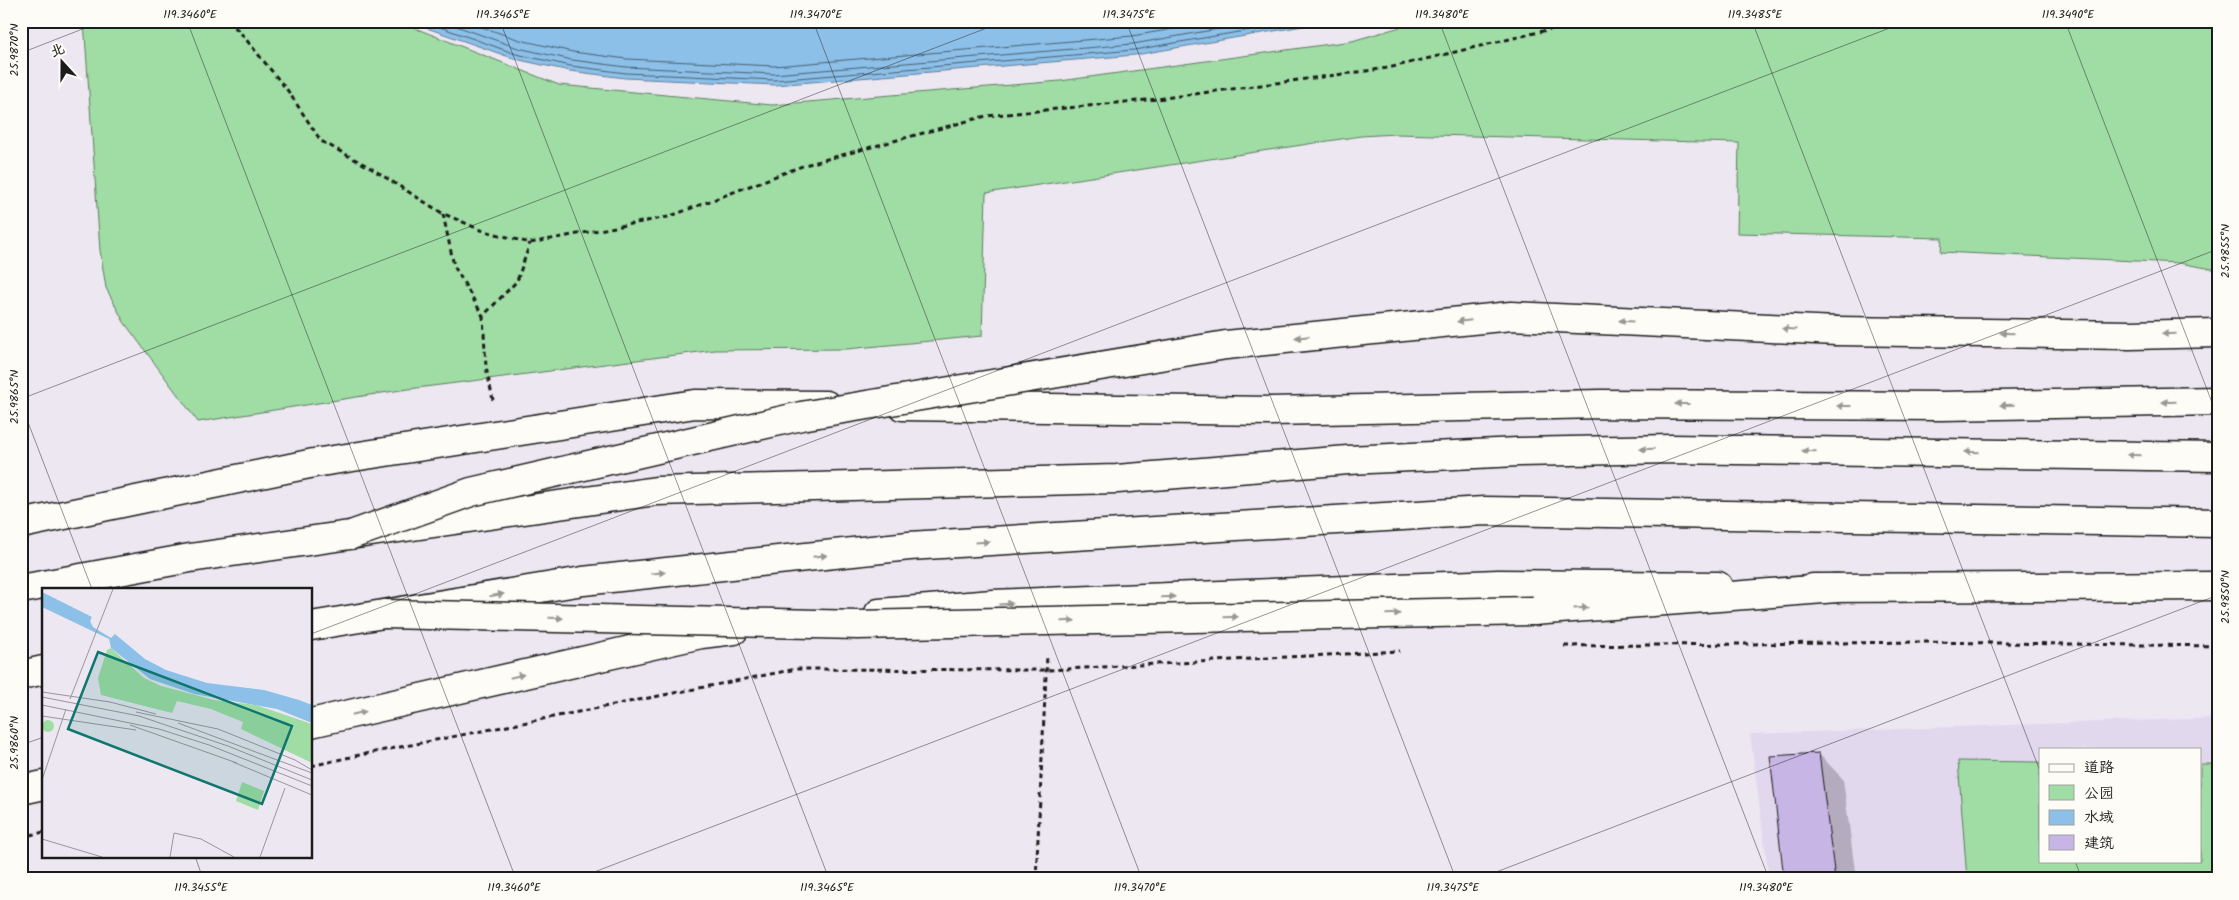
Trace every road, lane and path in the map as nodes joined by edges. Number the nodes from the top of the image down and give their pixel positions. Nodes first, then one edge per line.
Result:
1 (228, 21) edge
2 (1585, 21) edge
3 (442, 213) junction
4 (530, 243) junction
5 (484, 316) junction
6 (2218, 333) edge
7 (2218, 401) edge
8 (500, 435) junction
9 (2218, 457) edge
10 (2218, 523) edge
11 (21, 524) edge
12 (351, 535) junction
13 (2218, 586) edge
14 (1837, 588) junction
15 (21, 589) edge
16 (1050, 602) junction
17 (385, 614) junction
18 (312, 626) edge
19 (1557, 646) dead end
20 (2218, 646) edge
21 (1410, 650) dead end
22 (42, 670) edge
23 (1047, 670) junction
24 (21, 674) edge
25 (312, 724) edge
26 (312, 766) edge
27 (42, 785) edge
28 (21, 790) edge
29 (42, 832) edge
30 (21, 837) edge
31 (1036, 879) edge

1 - 3 path
2 - 4 path
3 - 4 path
3 - 5 path
4 - 5 path
5 - 8 path
6 -> 12 main road, bridge
7 -> 8 main road
8 - 11 main road
9 -> 12 main road, bridge
17 -> 10 main road, bridge
12 - 15 main road
13 - 14 main road
16 -> 14 main road
17 -> 14 main road, bridge
16 - 23 path
25 -> 16 main road
17 - 18 main road
19 - 20 path
21 - 23 path
22 - 24 main road
23 - 26 path
23 - 31 path
27 - 28 main road
29 - 30 path

